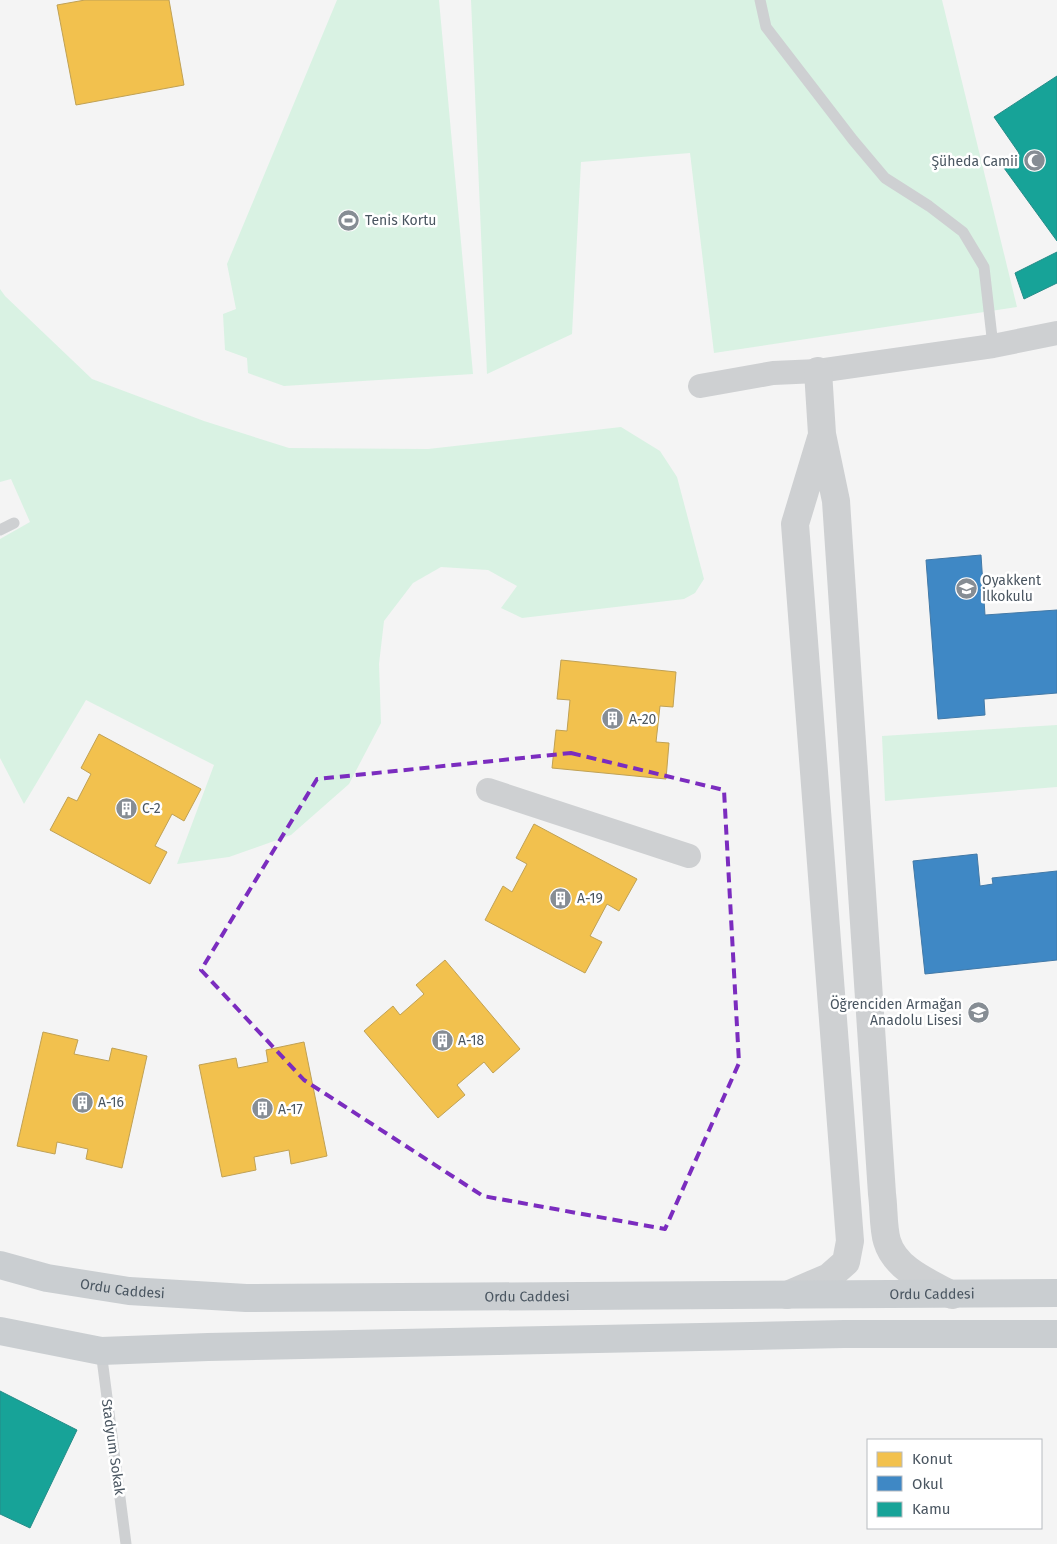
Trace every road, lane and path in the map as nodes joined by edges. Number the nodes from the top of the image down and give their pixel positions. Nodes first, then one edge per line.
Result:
1 (760, 0) edge
2 (1057, 333) edge
3 (993, 346) junction
4 (818, 370) junction
5 (700, 386) dead end
6 (822, 434) junction
7 (14, 523) dead end
8 (0, 530) edge
9 (488, 790) dead end
10 (689, 856) dead end
11 (0, 1265) edge
12 (1057, 1294) edge
13 (786, 1295) junction
14 (952, 1295) junction
15 (0, 1331) edge
16 (1057, 1334) edge
17 (101, 1351) junction
18 (126, 1544) edge

1 - 3 lane
2 - 3 street
3 - 4 street
4 - 5 street
4 - 6 street
6 - 13 street
6 - 14 street
7 - 8 lane
9 - 10 street
11 - 13 main road, Ordu Caddesi
12 - 14 main road, Ordu Caddesi
13 - 14 main road, Ordu Caddesi
15 - 17 main road
16 - 17 main road
17 - 18 lane, Stadyum Sokak

